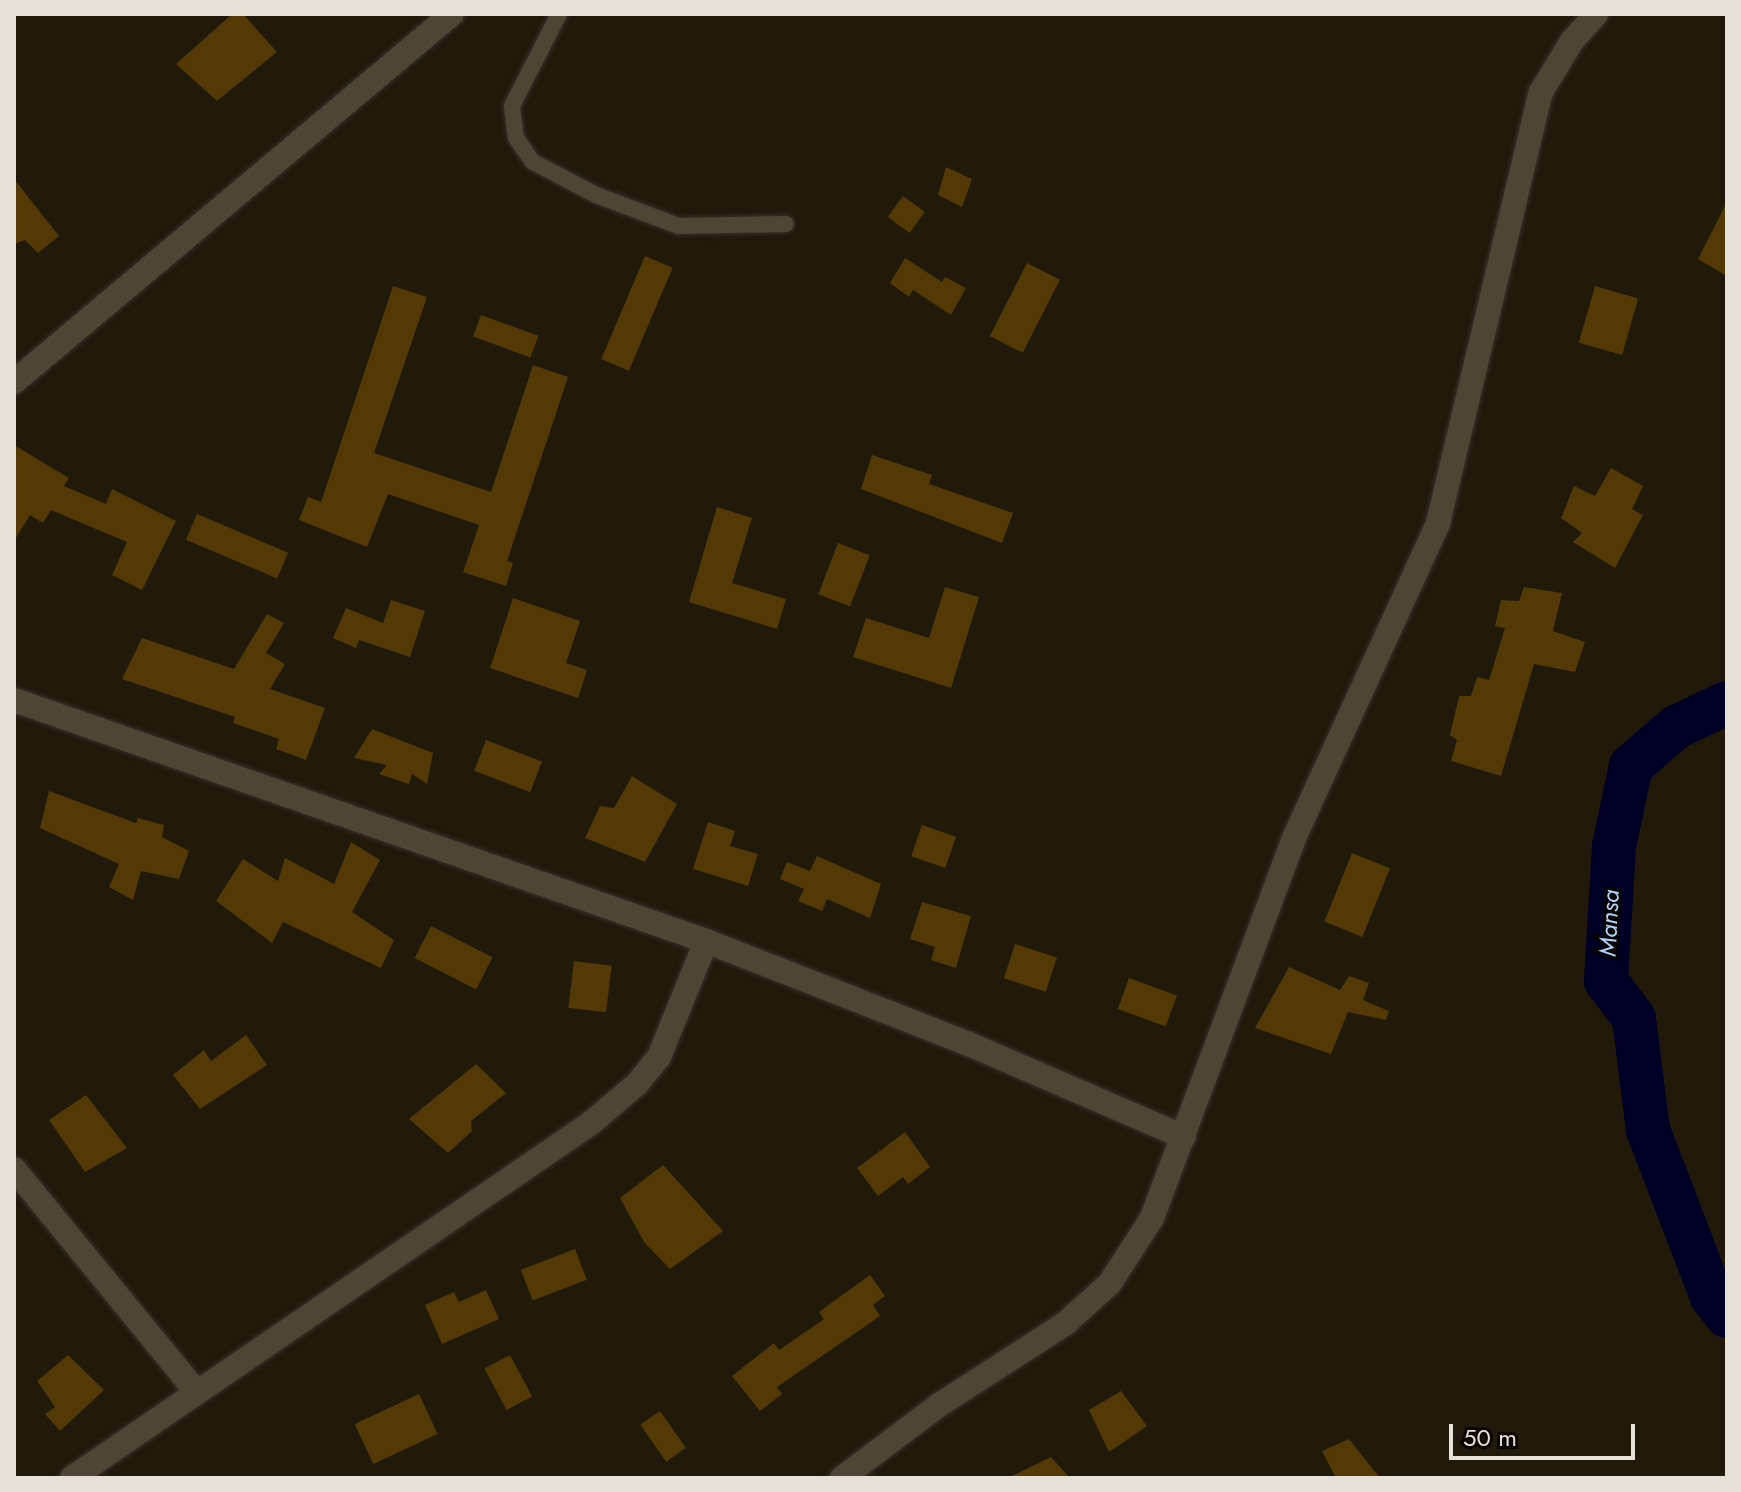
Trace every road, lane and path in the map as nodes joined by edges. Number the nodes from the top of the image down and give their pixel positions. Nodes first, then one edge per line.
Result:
1 (452, 14) edge
2 (559, 14) edge
3 (1596, 14) edge
4 (786, 224) dead end
5 (14, 382) edge
6 (14, 700) edge
7 (706, 941) junction
8 (1184, 1137) junction
9 (14, 1169) edge
10 (195, 1390) junction
11 (72, 1478) edge
12 (842, 1478) edge

1 - 5 street
2 - 4 lane
3 - 8 street
6 - 7 street
7 - 8 street
7 - 10 street
8 - 12 street
9 - 10 street
10 - 11 street

